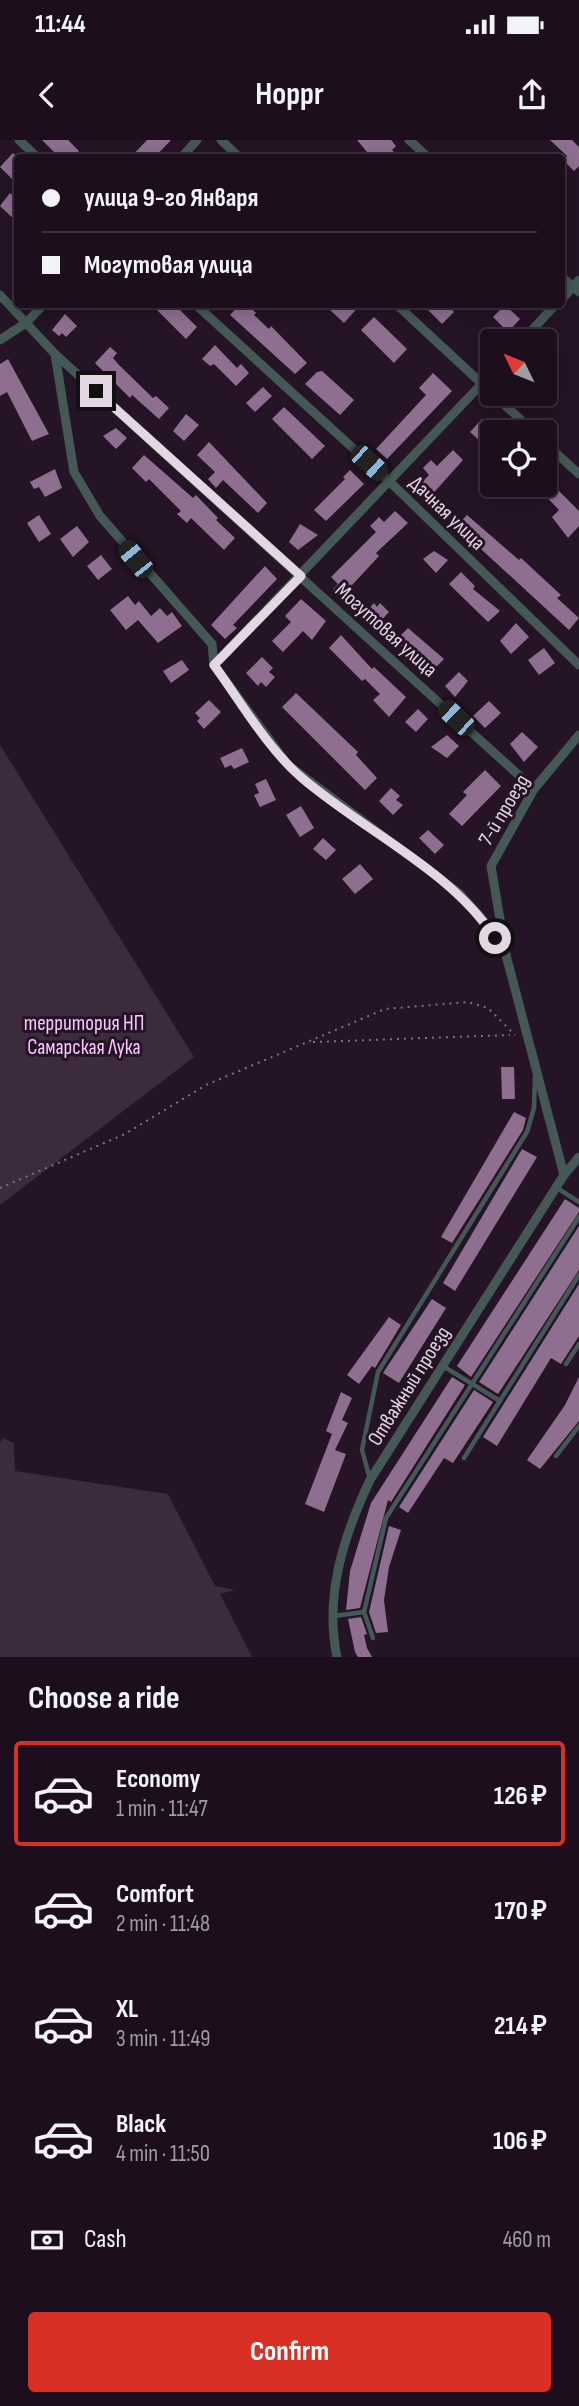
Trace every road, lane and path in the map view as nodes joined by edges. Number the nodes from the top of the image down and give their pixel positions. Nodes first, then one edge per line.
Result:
1 (19, 140) edge
2 (197, 140) edge
3 (222, 140) edge
4 (410, 140) edge
5 (34, 154) edge
6 (185, 154) edge
7 (236, 154) edge
8 (425, 154) edge
9 (0, 295) edge
10 (40, 308) edge
11 (199, 308) edge
12 (400, 308) edge
13 (552, 308) edge
14 (26, 323) junction
15 (533, 329) edge
16 (0, 340) edge
17 (55, 354) junction
18 (480, 383) edge
19 (480, 385) edge
20 (505, 406) edge
21 (521, 420) edge
22 (557, 454) edge
23 (579, 474) edge
24 (389, 481) junction
25 (301, 576) junction
26 (214, 665) junction
27 (579, 665) edge
28 (579, 735) edge
29 (534, 789) junction
30 (506, 955) junction
31 (511, 1035) junction
32 (526, 1038) junction
33 (309, 1042) junction
34 (535, 1074) junction
35 (579, 1157) edge
36 (564, 1175) junction
37 (556, 1187) junction
38 (0, 1188) edge
39 (579, 1202) edge
40 (579, 1217) edge
41 (579, 1275) edge
42 (579, 1344) edge
43 (566, 1364) dead end
44 (443, 1366) junction
45 (471, 1383) junction
46 (500, 1401) junction
47 (579, 1426) edge
48 (556, 1456) dead end
49 (464, 1458) dead end
50 (370, 1480) junction
51 (364, 1612) junction
52 (333, 1616) junction
53 (373, 1638) dead end
54 (337, 1657) edge

1 - 5 street
2 - 6 street
3 - 7 street
4 - 8 street
9 - 14 street, Могутовая улица
10 - 14 street
11 - 24 street, Дачная улица
12 - 18 street
13 - 15 street
14 - 16 street
14 - 17 street, Могутовая улица
17 - 25 street, Могутовая улица
17 - 26 street
19 - 24 street
20 - 21 street
22 - 23 street
24 - 25 street
24 - 27 street, Дачная улица
25 - 26 street
25 - 29 street, Могутовая улица
26 - 30 street
28 - 29 street, 7-й проезд
29 - 30 street, 7-й проезд
30 - 32 street, 7-й проезд
31 - 32 path
31 - 33 path
31 - 33 path
32 - 34 street, 7-й проезд
33 - 38 path
34 - 36 street, 7-й проезд
34 - 50 lane
35 - 36 street, Отважный проезд
36 - 37 street, Отважный проезд
37 - 39 lane
37 - 44 street, Отважный проезд
40 - 45 lane
41 - 46 lane
42 - 43 lane
44 - 45 lane
44 - 50 street, Отважный проезд
45 - 46 lane
45 - 51 lane
46 - 49 lane
47 - 48 lane
50 - 52 street, Отважный проезд
51 - 52 lane
51 - 53 lane
52 - 54 street, Отважный проезд

